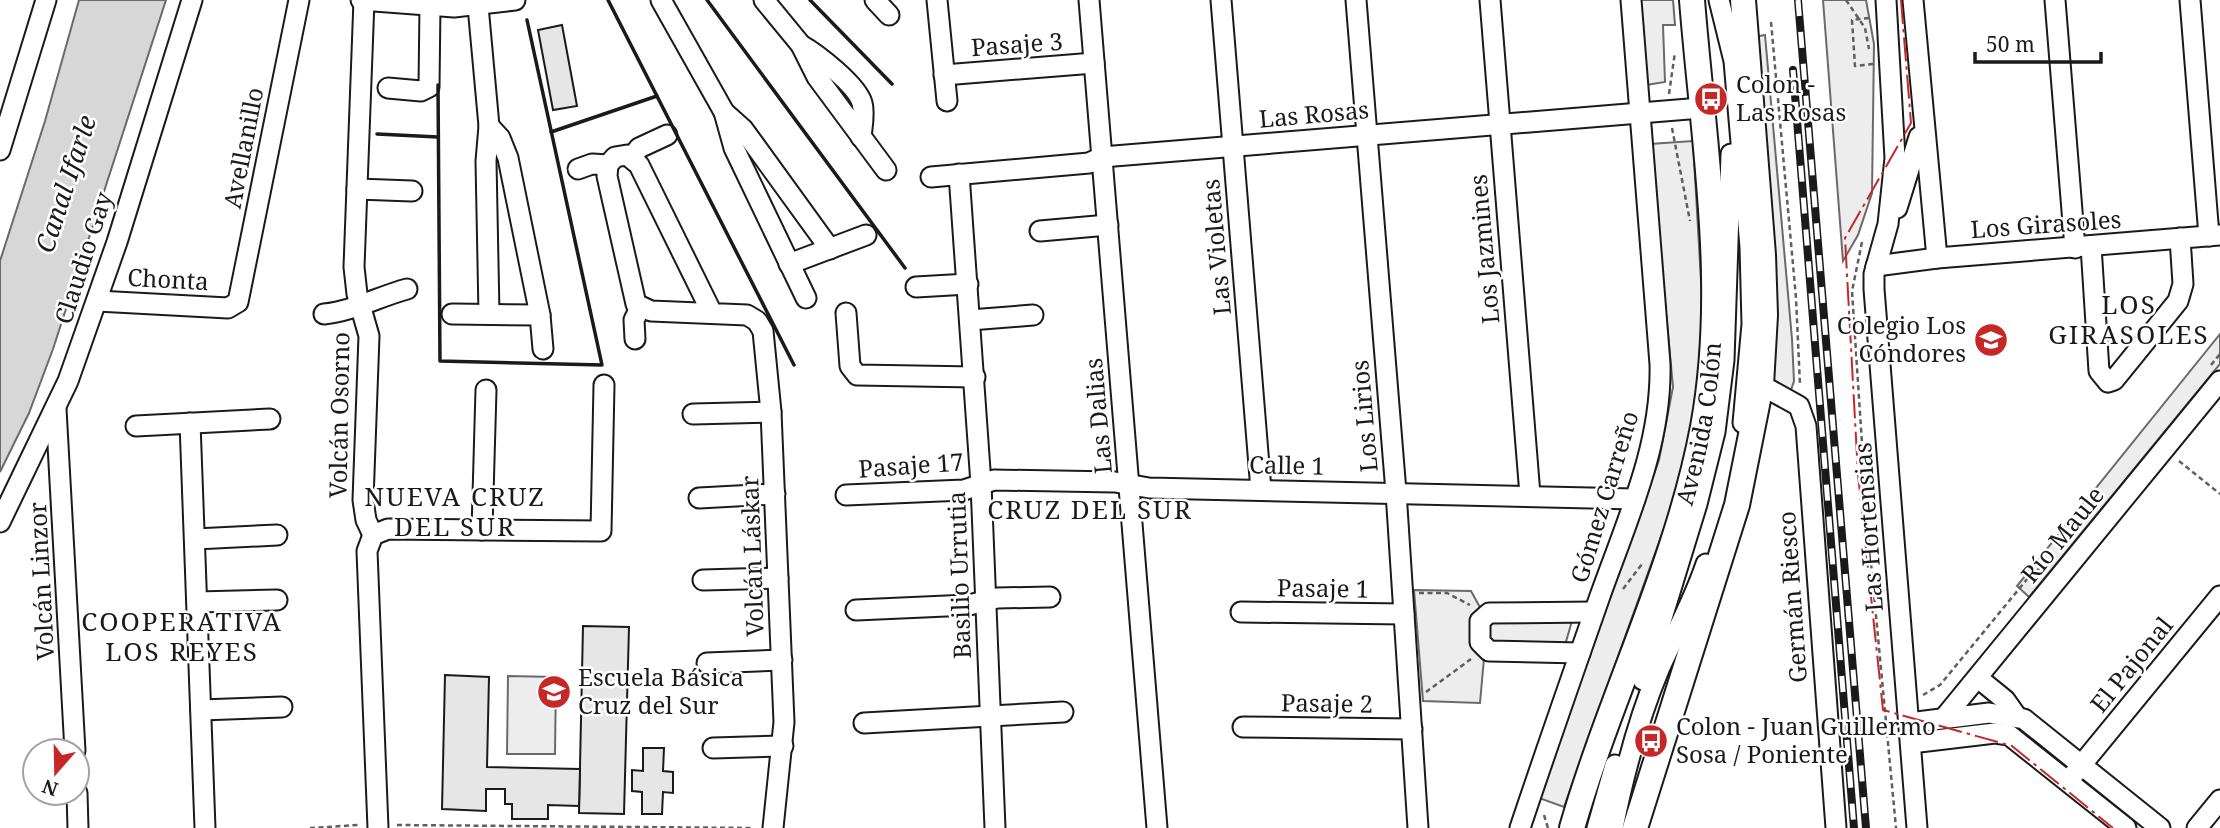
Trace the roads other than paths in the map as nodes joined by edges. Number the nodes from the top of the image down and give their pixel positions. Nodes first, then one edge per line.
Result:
1 (46, 0) edge
2 (192, 0) edge
3 (299, 0) edge
4 (363, 0) edge
5 (516, 0) edge
6 (662, 0) edge
7 (764, 0) edge
8 (875, 0) edge
9 (937, 0) edge
10 (1089, 0) edge
11 (1221, 0) edge
12 (1356, 0) edge
13 (1489, 0) edge
14 (1631, 0) edge
15 (1692, 0) edge
16 (1710, 0) edge
17 (1719, 0) edge
18 (1743, 0) edge
19 (1885, 0) edge
20 (1913, 0) edge
21 (2055, 0) edge
22 (2190, 0) edge
23 (430, 5) junction
24 (478, 6) junction
25 (889, 15) dead end
26 (1094, 63) junction
27 (944, 75) junction
28 (388, 88) dead end
29 (947, 101) dead end
30 (1701, 108) junction
31 (724, 112) junction
32 (1641, 114) junction
33 (1922, 123) junction
34 (1500, 125) junction
35 (489, 126) junction
36 (667, 135) dead end
37 (1367, 136) junction
38 (1233, 146) junction
39 (0, 150) edge
40 (632, 157) junction
41 (1102, 157) junction
42 (608, 165) junction
43 (578, 169) dead end
44 (886, 170) dead end
45 (958, 174) junction
46 (932, 177) dead end
47 (357, 189) junction
48 (412, 191) dead end
49 (1888, 224) junction
50 (1108, 225) junction
51 (1040, 231) dead end
52 (866, 235) dead end
53 (2215, 235) edge
54 (2180, 239) junction
55 (2083, 247) junction
56 (830, 248) junction
57 (1937, 258) junction
58 (789, 264) junction
59 (1876, 266) junction
60 (968, 284) junction
61 (916, 287) dead end
62 (407, 289) dead end
63 (806, 298) dead end
64 (97, 301) junction
65 (235, 305) joint
66 (360, 305) junction
67 (640, 308) junction
68 (712, 313) junction
69 (846, 313) dead end
70 (324, 314) dead end
71 (452, 314) dead end
72 (489, 314) junction
73 (540, 315) junction
74 (1032, 315) dead end
75 (970, 320) junction
76 (635, 339) dead end
77 (543, 349) dead end
78 (975, 377) junction
79 (2220, 382) edge
80 (604, 385) dead end
81 (1761, 385) junction
82 (486, 390) dead end
83 (56, 408) junction
84 (771, 412) junction
85 (693, 414) dead end
86 (270, 419) dead end
87 (190, 423) junction
88 (136, 426) dead end
89 (981, 484) junction
90 (1129, 484) junction
91 (1261, 490) junction
92 (1396, 492) junction
93 (775, 494) junction
94 (846, 495) dead end
95 (1530, 495) junction
96 (699, 498) dead end
97 (1635, 499) junction
98 (0, 522) edge
99 (482, 530) junction
100 (373, 535) junction
101 (277, 536) dead end
102 (195, 539) junction
103 (778, 578) junction
104 (703, 580) dead end
105 (2220, 596) edge
106 (1050, 597) dead end
107 (277, 600) dead end
108 (985, 601) junction
109 (197, 602) junction
110 (856, 610) dead end
111 (1241, 612) dead end
112 (1594, 612) junction
113 (1404, 614) junction
114 (1580, 653) junction
115 (782, 660) junction
116 (707, 663) dead end
117 (1978, 678) junction
118 (282, 707) dead end
119 (201, 710) junction
120 (1063, 712) dead end
121 (990, 716) junction
122 (2017, 717) junction
123 (1944, 718) junction
124 (864, 723) dead end
125 (1909, 723) junction
126 (1242, 727) dead end
127 (1412, 729) junction
128 (74, 737) edge
129 (1910, 743) junction
130 (783, 746) junction
131 (713, 748) dead end
132 (2082, 765) junction
133 (2069, 781) junction
134 (2220, 800) edge
135 (77, 807) edge
136 (378, 826) edge
137 (78, 828) edge
138 (205, 828) edge
139 (773, 828) edge
140 (995, 828) edge
141 (1157, 828) edge
142 (1418, 828) edge
143 (1520, 828) edge
144 (1572, 828) edge
145 (1597, 828) edge
146 (1613, 828) edge
147 (1635, 828) edge
148 (1836, 828) edge
149 (1917, 828) edge
150 (2126, 828) edge
151 (2160, 828) edge
152 (2197, 828) edge

1 - 39 street
2 - 64 street, Claudio Gay
3 - 65 street, Avellanillo
4 - 23 street
4 - 47 street, Volcán Osorno
5 - 24 street
6 - 31 street
7 - 44 street
8 - 25 street
9 - 27 street
10 - 26 street, Las Dalias
11 - 38 street, Las Violetas
12 - 37 street, Los Lirios
13 - 34 street, Los Jazmines
14 - 32 street, Gómez Carreño
15 - 30 main road, Avenida Colón
16 - 145 street
17 - 146 street
18 - 81 main road
19 - 49 street, Las Hortensias
20 - 33 street, Las Hortensias
21 - 55 street
22 - 53 street
23 - 24 street
23 - 28 street
24 - 35 street
26 - 27 street, Pasaje 3
26 - 41 street, Las Dalias
27 - 29 street
30 - 32 street, Las Rosas
30 - 144 main road, Avenida Colón
31 - 56 street
31 - 58 street
32 - 34 street, Las Rosas
32 - 97 street, Gómez Carreño
33 - 49 street, Las Hortensias
33 - 57 street, Las Hortensias
34 - 37 street, Las Rosas
34 - 95 street, Los Jazmines
35 - 72 street
35 - 73 street
36 - 40 street
37 - 38 street, Las Rosas
37 - 92 street, Los Lirios
38 - 41 street, Las Rosas
38 - 91 street, Las Violetas
40 - 42 street
40 - 68 street
41 - 45 street, Las Rosas
41 - 50 street, Las Dalias
42 - 43 street
42 - 67 street
45 - 46 street, Las Rosas
45 - 60 street, Basilio Urrutia
47 - 48 street
47 - 66 street, Volcán Osorno
49 - 59 street, Las Hortensias
50 - 51 street
50 - 90 street, Las Dalias
52 - 56 street
53 - 54 street, Los Girasoles
54 - 55 street, Los Girasoles
54 - 55 street
55 - 57 street, Los Girasoles
56 - 58 street
57 - 59 street, Los Girasoles
58 - 63 street
59 - 125 street, Las Hortensias
60 - 61 street
60 - 75 street, Basilio Urrutia
62 - 66 street
64 - 65 street, Chonta
64 - 83 street, Claudio Gay
66 - 70 street
66 - 100 street, Volcán Osorno
67 - 68 street
67 - 76 street
68 - 84 street, Volcán Láskar
69 - 78 street
71 - 72 street
72 - 73 street
73 - 77 street
74 - 75 street
75 - 78 street, Basilio Urrutia
78 - 89 street, Basilio Urrutia
79 - 117 street, Río Maule
80 - 99 street
81 - 147 main road
81 - 148 street, Germán Riesco
82 - 99 street
83 - 98 street, Claudio Gay
83 - 128 street, Volcán Linzor
84 - 85 street
84 - 93 street, Volcán Láskar
86 - 87 street
87 - 88 street
87 - 102 street
89 - 90 street, Calle 1
89 - 94 street, Pasaje 17
89 - 108 street, Basilio Urrutia
90 - 91 street, Calle 1
90 - 141 street, Las Dalias
91 - 92 street, Calle 1
92 - 95 street, Calle 1
92 - 113 street, Los Lirios
93 - 96 street
93 - 103 street, Volcán Láskar
95 - 97 street, Calle 1
97 - 112 street, Gómez Carreño
99 - 100 street
100 - 136 street, Volcán Osorno
101 - 102 street
102 - 109 street
103 - 104 street
103 - 115 street, Volcán Láskar
105 - 132 street, El Pajonal
106 - 108 street
107 - 109 street
108 - 110 street
108 - 121 street, Basilio Urrutia
109 - 119 street
111 - 113 street, Pasaje 1
112 - 114 street, Gómez Carreño
112 - 114 street
113 - 127 street, Los Lirios
114 - 143 street, Gómez Carreño
115 - 116 street
115 - 130 street, Volcán Láskar
117 - 122 street
117 - 123 street, Río Maule
118 - 119 street
119 - 138 street
120 - 121 street
121 - 124 street
121 - 140 street, Basilio Urrutia
122 - 123 street
122 - 132 street
123 - 125 street
125 - 129 street, Las Hortensias
126 - 127 street, Pasaje 2
127 - 142 street, Los Lirios
129 - 133 street
129 - 149 street, Las Hortensias
130 - 131 street
130 - 139 street, Volcán Láskar
132 - 133 street, El Pajonal
132 - 151 street
133 - 150 street
134 - 152 street
135 - 137 street

